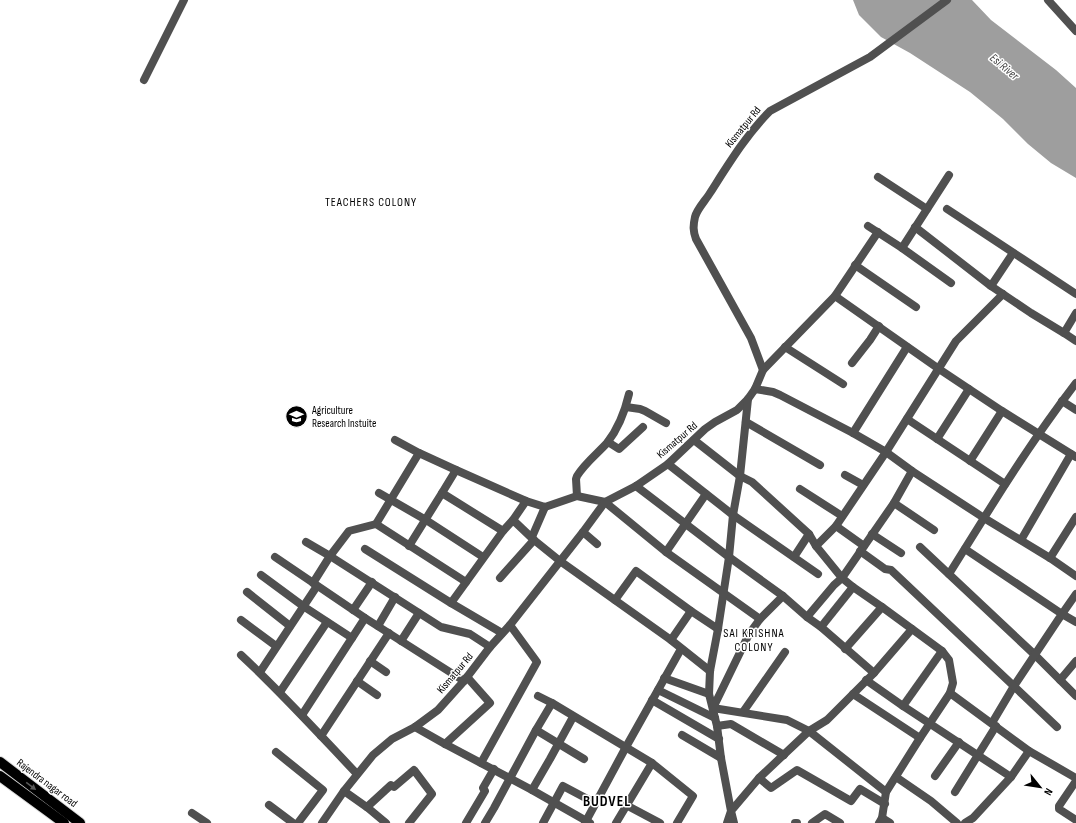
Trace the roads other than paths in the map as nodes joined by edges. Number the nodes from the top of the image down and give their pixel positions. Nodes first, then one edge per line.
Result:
1 (184, 0) edge
2 (947, 0) edge
3 (1048, 0) edge
4 (1076, 31) edge
5 (144, 80) dead end
6 (949, 175) dead end
7 (878, 177) dead end
8 (927, 209) junction
9 (947, 209) dead end
10 (868, 226) dead end
11 (915, 227) junction
12 (878, 232) junction
13 (902, 248) junction
14 (1013, 253) junction
15 (855, 265) junction
16 (951, 283) dead end
17 (991, 286) junction
18 (1003, 294) junction
19 (1076, 294) edge
20 (835, 296) junction
21 (916, 307) dead end
22 (1076, 313) edge
23 (879, 326) junction
24 (1064, 333) junction
25 (1076, 341) edge
26 (907, 347) junction
27 (785, 348) junction
28 (852, 363) dead end
29 (938, 368) junction
30 (762, 370) junction
31 (1076, 383) edge
32 (843, 384) dead end
33 (755, 389) junction
34 (969, 389) junction
35 (629, 394) dead end
36 (748, 399) junction
37 (1062, 401) junction
38 (626, 408) junction
39 (1076, 410) edge
40 (1002, 411) junction
41 (906, 419) junction
42 (746, 422) junction
43 (666, 423) dead end
44 (643, 427) dead end
45 (853, 433) junction
46 (1039, 434) junction
47 (937, 439) junction
48 (395, 440) dead end
49 (694, 440) junction
50 (608, 442) junction
51 (886, 452) junction
52 (418, 453) junction
53 (1073, 455) edge
54 (970, 461) junction
55 (668, 464) junction
56 (820, 465) dead end
57 (456, 470) junction
58 (912, 471) junction
59 (845, 475) dead end
60 (740, 476) junction
61 (1005, 484) junction
62 (863, 485) junction
63 (636, 486) junction
64 (800, 489) dead end
65 (379, 493) dead end
66 (442, 493) junction
67 (706, 494) junction
68 (577, 496) junction
69 (390, 500) junction
70 (526, 501) junction
71 (605, 502) junction
72 (894, 503) junction
73 (545, 507) junction
74 (733, 515) junction
75 (842, 516) junction
76 (1076, 517) edge
77 (984, 518) junction
78 (426, 520) junction
79 (513, 520) junction
80 (376, 524) junction
81 (685, 524) junction
82 (836, 526) junction
83 (934, 530) dead end
84 (503, 531) junction
85 (583, 532) junction
86 (809, 534) junction
87 (872, 534) junction
88 (533, 539) junction
89 (1021, 540) junction
90 (306, 542) dead end
91 (597, 544) dead end
92 (410, 546) junction
93 (816, 546) junction
94 (920, 547) dead end
95 (862, 548) junction
96 (365, 549) dead end
97 (965, 549) junction
98 (666, 552) junction
99 (901, 553) dead end
100 (330, 556) junction
101 (729, 556) junction
102 (275, 557) dead end
103 (483, 557) junction
104 (794, 557) junction
105 (1050, 558) junction
106 (560, 561) junction
107 (818, 574) dead end
108 (949, 574) junction
109 (261, 575) dead end
110 (1076, 576) edge
111 (500, 578) dead end
112 (842, 578) junction
113 (372, 582) junction
114 (466, 582) junction
115 (315, 585) junction
116 (853, 587) junction
117 (247, 592) dead end
118 (723, 593) junction
119 (1076, 594) edge
120 (783, 596) junction
121 (395, 597) junction
122 (615, 600) junction
123 (451, 603) junction
124 (303, 606) junction
125 (882, 606) junction
126 (353, 610) junction
127 (691, 611) junction
128 (419, 613) junction
129 (1062, 614) junction
130 (807, 617) junction
131 (365, 618) junction
132 (760, 618) junction
133 (241, 620) dead end
134 (327, 622) junction
135 (1076, 622) edge
136 (510, 625) junction
137 (290, 626) junction
138 (378, 626) junction
139 (821, 627) junction
140 (718, 629) junction
141 (912, 629) junction
142 (502, 632) junction
143 (389, 633) junction
144 (352, 638) junction
145 (671, 640) junction
146 (401, 641) junction
147 (276, 646) junction
148 (490, 647) junction
149 (681, 649) junction
150 (845, 649) junction
151 (942, 651) junction
152 (785, 652) dead end
153 (241, 654) dead end
154 (1035, 655) junction
155 (370, 661) junction
156 (1076, 661) edge
157 (710, 671) junction
158 (260, 672) junction
159 (386, 672) dead end
160 (874, 672) junction
161 (664, 678) junction
162 (466, 679) junction
163 (866, 680) junction
164 (1060, 680) junction
165 (357, 681) junction
166 (1014, 686) junction
167 (658, 690) junction
168 (280, 692) junction
169 (950, 693) junction
170 (709, 694) junction
171 (853, 694) junction
172 (377, 695) dead end
173 (538, 696) dead end
174 (1076, 696) edge
175 (652, 700) junction
176 (552, 703) junction
177 (903, 706) junction
178 (713, 708) junction
179 (743, 712) junction
180 (302, 715) junction
181 (573, 717) junction
182 (715, 718) junction
183 (929, 724) junction
184 (994, 725) junction
185 (717, 726) junction
186 (415, 727) junction
187 (1057, 727) dead end
188 (536, 730) junction
189 (809, 731) junction
190 (682, 735) dead end
191 (321, 736) junction
192 (920, 738) junction
193 (719, 739) junction
194 (958, 742) junction
195 (445, 744) junction
196 (559, 744) junction
197 (626, 747) junction
198 (1029, 751) junction
199 (276, 752) dead end
200 (784, 755) junction
201 (978, 756) junction
202 (721, 758) junction
203 (584, 759) dead end
204 (0, 762) edge
205 (481, 763) junction
206 (652, 763) junction
207 (494, 769) junction
208 (357, 774) junction
209 (0, 776) edge
210 (896, 776) junction
211 (935, 776) dead end
212 (1075, 776) edge
213 (1011, 777) junction
214 (510, 778) junction
215 (759, 778) junction
216 (532, 790) junction
217 (344, 791) junction
218 (886, 792) junction
219 (955, 792) dead end
220 (554, 802) junction
221 (595, 803) junction
222 (885, 804) junction
223 (269, 805) dead end
224 (626, 805) junction
225 (367, 807) junction
226 (731, 811) junction
227 (192, 813) dead end
228 (881, 820) edge
229 (1076, 820) edge
230 (383, 822) edge
231 (587, 822) edge
232 (64, 823) edge
233 (80, 823) edge
234 (207, 823) edge
235 (293, 823) edge
236 (298, 823) edge
237 (322, 823) edge
238 (409, 823) edge
239 (466, 823) edge
240 (486, 823) edge
241 (543, 823) edge
242 (616, 823) edge
243 (660, 823) edge
244 (677, 823) edge
245 (727, 823) edge
246 (734, 823) edge
247 (812, 823) edge
248 (840, 823) edge
249 (890, 823) edge
250 (957, 823) edge
251 (965, 823) edge

1 - 5 street
2 - 30 street, Kismatpur Rd
3 - 4 street
6 - 8 street
7 - 8 street
8 - 11 street
9 - 14 street
10 - 12 street
11 - 13 street
11 - 17 street
12 - 13 street
12 - 15 street
13 - 16 street
14 - 17 street
14 - 19 street
15 - 20 street
15 - 21 street
17 - 18 street
18 - 24 street
18 - 29 street
20 - 23 street
20 - 27 street
22 - 24 street
23 - 26 street
23 - 28 street
24 - 25 street
26 - 29 street
26 - 45 street
27 - 30 street
27 - 32 street
29 - 34 street
29 - 41 street
30 - 33 street, Kismatpur Rd
31 - 37 street
33 - 36 street, Kismatpur Rd
33 - 45 street
34 - 40 street
34 - 47 street
35 - 38 street
36 - 42 street
36 - 49 street, Kismatpur Rd
37 - 39 street
37 - 46 street
38 - 43 street
38 - 50 street
40 - 46 street
40 - 54 street
41 - 47 street
41 - 51 street
42 - 56 street
42 - 60 street
44 - 50 street
45 - 51 street
46 - 53 street
46 - 61 street
47 - 54 street
48 - 52 street
49 - 55 street, Kismatpur Rd
49 - 60 street
50 - 68 street
51 - 58 street
51 - 62 street
52 - 57 street
52 - 69 street
53 - 89 street
54 - 61 street
55 - 63 street, Kismatpur Rd
55 - 67 street
57 - 66 street
57 - 70 street
58 - 72 street
58 - 77 street
59 - 62 street
60 - 74 street
60 - 86 street
61 - 77 street
62 - 75 street
63 - 71 street, Kismatpur Rd
63 - 81 street
64 - 75 street
65 - 69 street
66 - 78 street
66 - 84 street
67 - 74 street
67 - 81 street
68 - 71 street
68 - 73 street
69 - 78 street
69 - 80 street
70 - 73 street
70 - 79 street
71 - 85 street, Kismatpur Rd
71 - 98 street
72 - 83 street
72 - 87 street
73 - 88 street
74 - 101 street
74 - 104 street
75 - 82 street
76 - 105 street
77 - 89 street
77 - 97 street
78 - 92 street
78 - 103 street
79 - 84 street
79 - 88 street
80 - 92 street
80 - 100 street
81 - 98 street
81 - 101 street
82 - 93 street
82 - 95 street
84 - 103 street
85 - 91 street
85 - 106 street, Kismatpur Rd
86 - 93 street
86 - 104 street
87 - 95 street
87 - 99 street
88 - 106 street
88 - 111 street
89 - 105 street
90 - 100 street
92 - 114 street
93 - 112 street
94 - 108 street
95 - 112 street
95 - 166 street
96 - 123 street
97 - 108 street
97 - 129 street
98 - 118 street
100 - 113 street
100 - 115 street
101 - 118 street
101 - 120 street
102 - 115 street
103 - 114 street
104 - 107 street
105 - 110 street
106 - 122 street
106 - 136 street, Kismatpur Rd
108 - 154 street
109 - 124 street
112 - 116 street
112 - 130 street
113 - 121 street
113 - 126 street
114 - 123 street
115 - 124 street
115 - 126 street
116 - 125 street
116 - 139 street
117 - 137 street
118 - 132 street
118 - 140 street
119 - 129 street
120 - 130 street
120 - 132 street
121 - 128 street
121 - 138 street
122 - 127 street
122 - 145 street
123 - 142 street
124 - 134 street
124 - 137 street
125 - 141 street
125 - 150 street
126 - 131 street
127 - 140 street
127 - 145 street
128 - 146 street
128 - 148 street
129 - 135 street
129 - 154 street
130 - 139 street
131 - 138 street
131 - 144 street
132 - 178 street
133 - 147 street
134 - 144 street
134 - 168 street
136 - 142 street, Kismatpur Rd
136 - 205 street
137 - 147 street
138 - 143 street
139 - 150 street
140 - 157 street
141 - 151 street
141 - 160 street
142 - 148 street, Kismatpur Rd
143 - 146 street
143 - 155 street
144 - 180 street
145 - 149 street
146 - 162 street
147 - 158 street
148 - 162 street, Kismatpur Rd
149 - 157 street
149 - 161 street
150 - 160 street
151 - 169 street
151 - 177 street
152 - 179 street
153 - 158 street
154 - 164 street
154 - 166 street
155 - 159 street
155 - 165 street
156 - 164 street
157 - 170 street
158 - 168 street
160 - 163 street
161 - 167 street
161 - 170 street
162 - 186 street, Kismatpur Rd
162 - 195 street
163 - 171 street
163 - 177 street
164 - 174 street
165 - 172 street
165 - 191 street
166 - 184 street
166 - 187 street
167 - 175 street
167 - 182 street
168 - 180 street
169 - 183 street
169 - 184 street
170 - 178 street
171 - 189 street
171 - 192 street
173 - 176 street
175 - 193 street
175 - 197 street
176 - 181 street
176 - 188 street
177 - 183 street
178 - 179 street
178 - 182 street
179 - 189 street
180 - 191 street
181 - 196 street
181 - 197 street
182 - 185 street
183 - 192 street
183 - 194 street
184 - 198 street
184 - 201 street
185 - 193 street
185 - 200 street
186 - 195 street
186 - 208 street, Kismatpur Rd
188 - 196 street
188 - 214 street
189 - 200 street
189 - 218 street
190 - 202 street
191 - 208 street
192 - 210 street
193 - 202 street
194 - 201 street
194 - 211 street
195 - 205 street
196 - 203 street
196 - 216 street
197 - 206 street
197 - 221 street
198 - 212 street
198 - 213 street
199 - 236 street
200 - 215 street
201 - 213 street
201 - 219 street
202 - 226 street
204 -> 233 main road, Rajendra nagar road
205 - 207 street
206 - 224 street
206 - 244 street
207 - 214 street
207 - 239 street
208 - 217 street, Kismatpur Rd
209 - 232 main road, Rajendra nagar road
210 - 218 street
210 - 250 street
212 - 229 street
213 - 251 street
214 - 216 street
214 - 240 street
215 - 222 street
215 - 226 street
216 - 220 street
217 - 225 street
217 - 237 street, Kismatpur Rd
218 - 222 street
220 - 221 street
220 - 231 street
220 - 241 street
221 - 231 street
222 - 228 street
223 - 235 street
224 - 242 street
224 - 243 street
225 - 230 street
225 - 238 street
226 - 245 street
226 - 246 street
227 - 234 street
228 - 249 street
247 - 248 street

